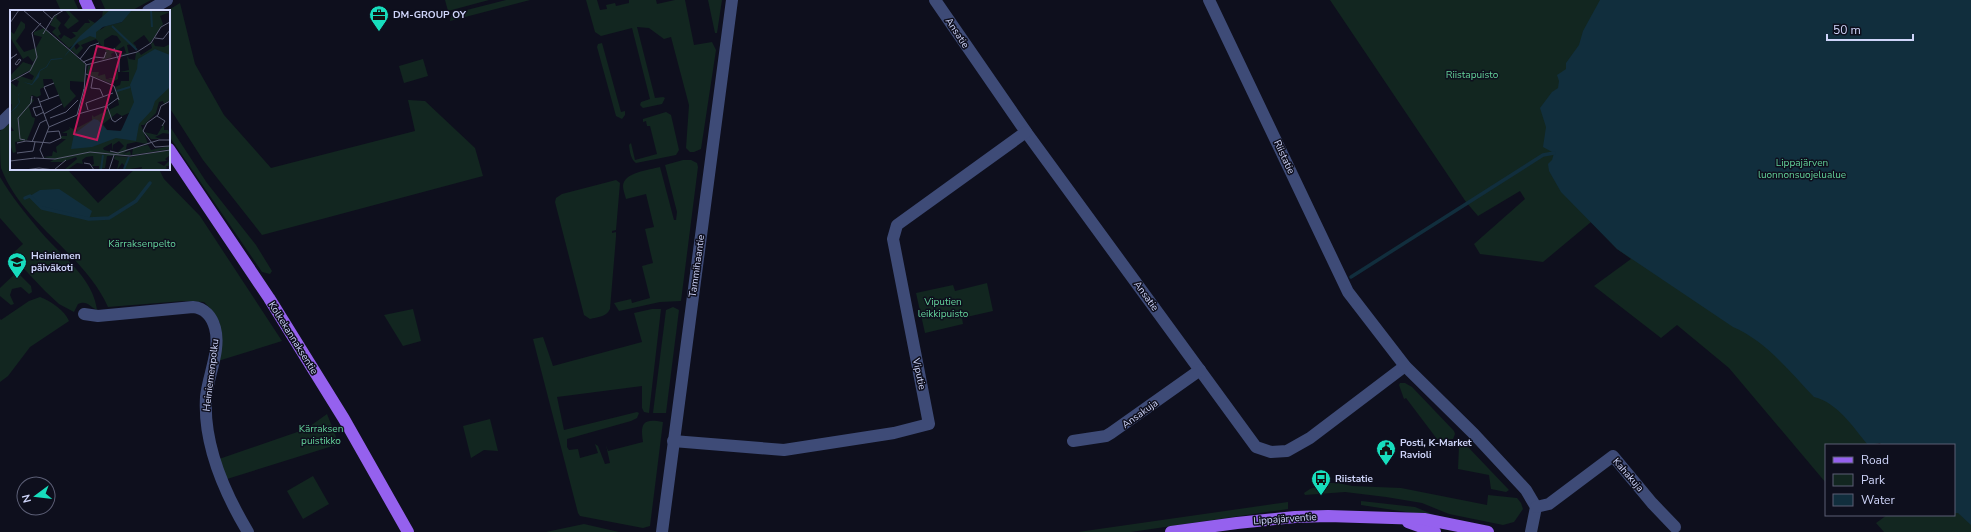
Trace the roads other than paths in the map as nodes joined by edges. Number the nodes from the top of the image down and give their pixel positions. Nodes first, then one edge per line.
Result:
1 (85, 0) edge
2 (167, 0) edge
3 (732, 0) edge
4 (935, 0) edge
5 (1209, 0) edge
6 (90, 10) edge
7 (150, 10) edge
8 (10, 114) edge
9 (0, 124) edge
10 (1026, 132) junction
11 (170, 150) edge
12 (84, 314) dead end
13 (1405, 366) junction
14 (1200, 370) junction
15 (1073, 441) dead end
16 (673, 442) junction
17 (1536, 507) junction
18 (1399, 519) junction
19 (1675, 527) dead end
20 (248, 532) edge
21 (408, 532) edge
22 (662, 532) edge
23 (1171, 532) edge
24 (1435, 532) edge
25 (1488, 532) edge
26 (1531, 532) edge

1 - 6 main road
2 - 7 street
3 - 16 street, Tammihaantie
4 - 10 street, Ansatie
5 - 13 street, Riistatie
8 - 9 street
10 - 14 street, Ansatie
10 - 16 street, Viputie
11 - 21 main road, Kolkekannaksentie
12 - 20 street, Heiniemenpolku
13 - 14 street, Ansatie
13 - 17 street, Riistatie
14 - 15 street, Ansakuja
16 - 22 street, Tammihaantie
17 - 19 street, Kahakuja
17 - 26 street
18 - 23 main road, Lippajärventie
18 - 24 main road, Lippajärventie
18 - 25 main road, Lippajärventie

